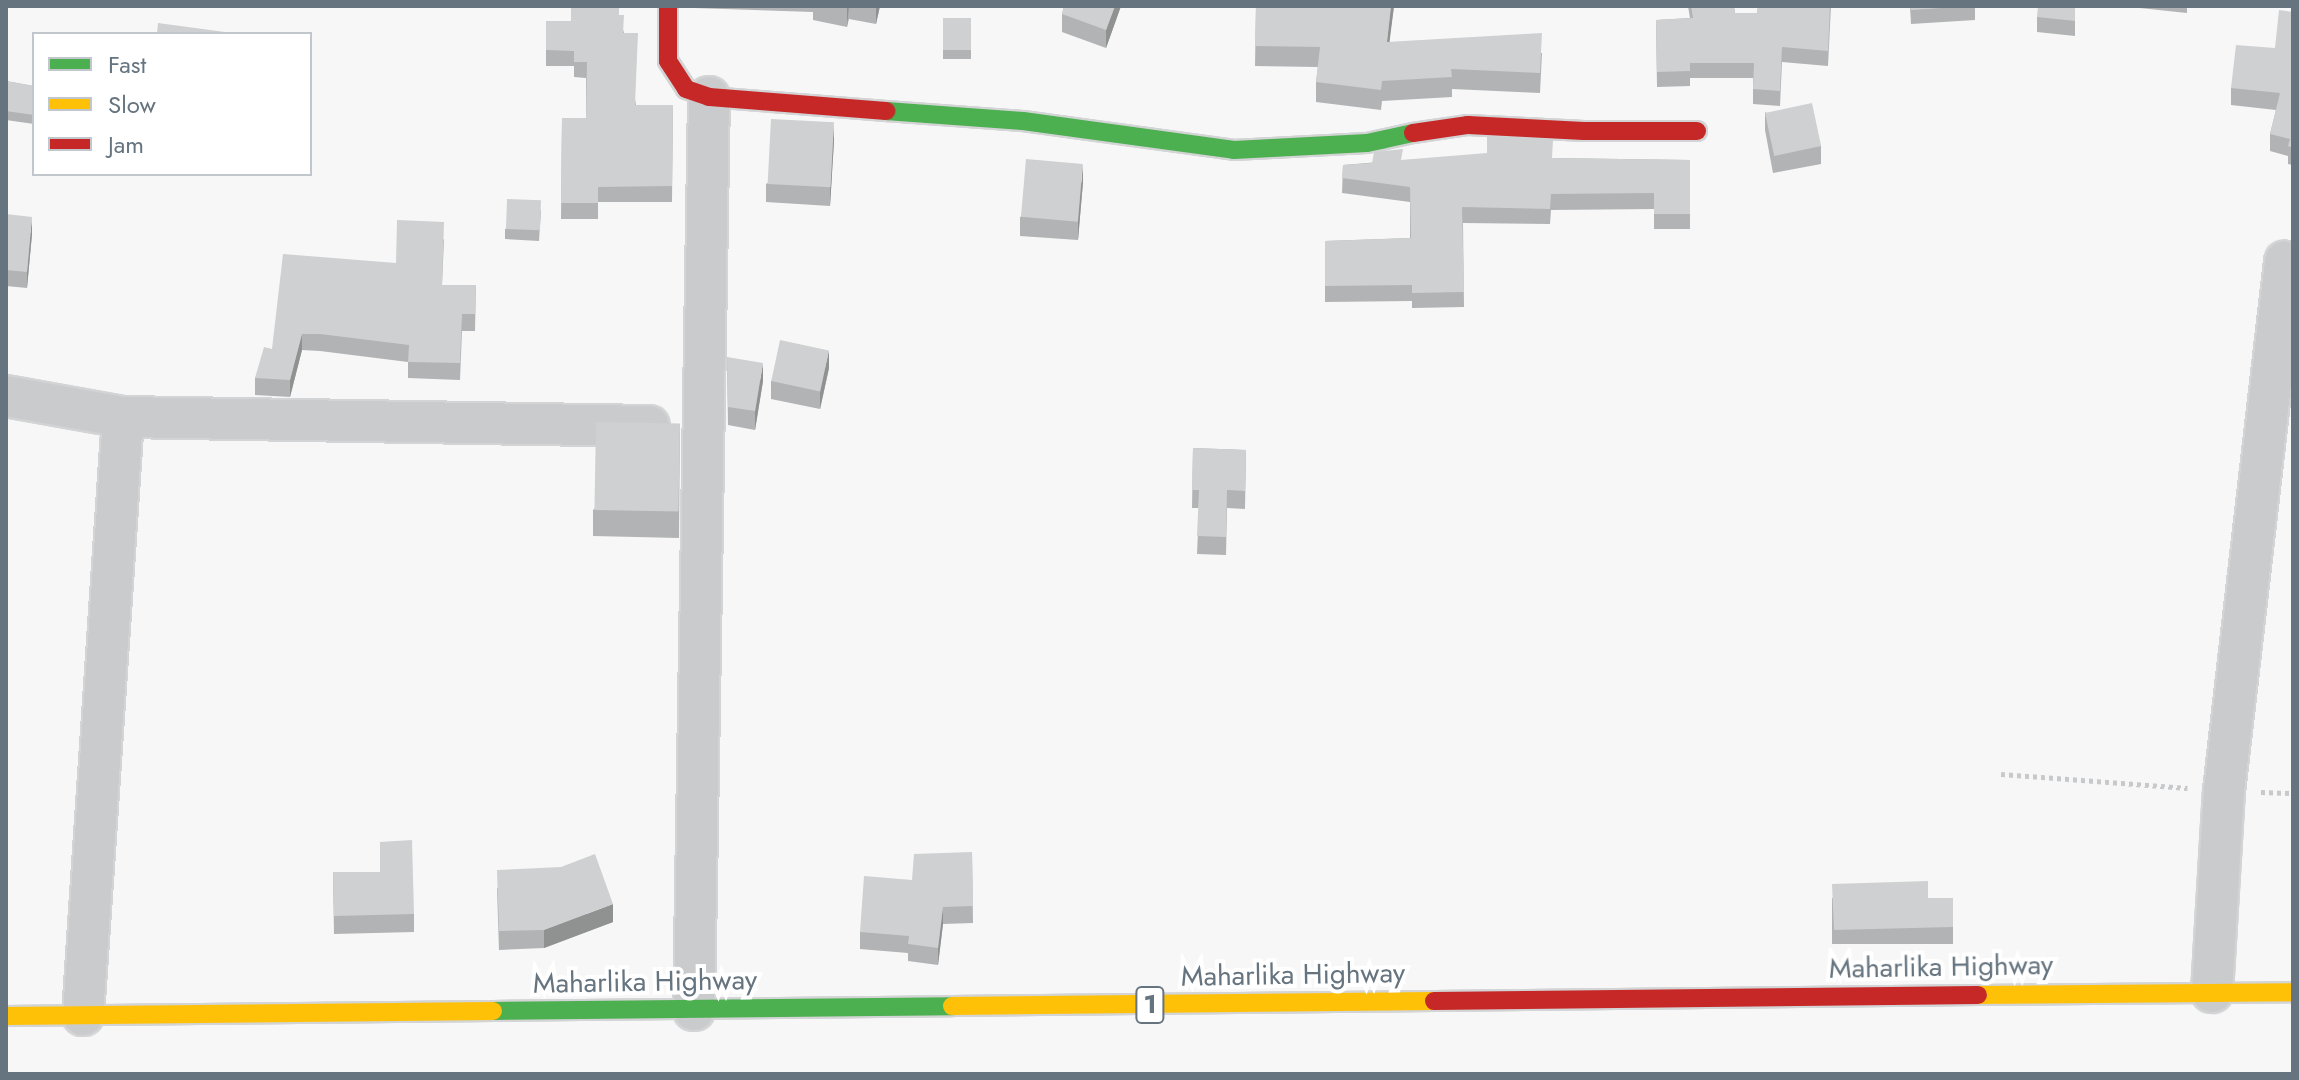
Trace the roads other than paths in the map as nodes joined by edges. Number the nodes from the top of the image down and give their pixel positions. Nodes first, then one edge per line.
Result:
1 (668, 6) edge
2 (709, 97) junction
3 (1697, 131) dead end
4 (2285, 262) dead end
5 (6, 396) edge
6 (123, 417) junction
7 (705, 427) junction
8 (2212, 992) junction
9 (2293, 992) edge
10 (694, 1010) junction
11 (83, 1015) junction
12 (6, 1016) edge

1 - 2 main road
2 - 3 main road
2 - 7 street
4 - 8 street
5 - 6 street
6 - 7 street
6 - 11 street
7 - 10 street
8 - 9 main road, Maharlika Highway / 1
8 - 10 main road, Maharlika Highway / 1
10 - 11 main road, Maharlika Highway / 1
11 - 12 main road, Maharlika Highway / 1

